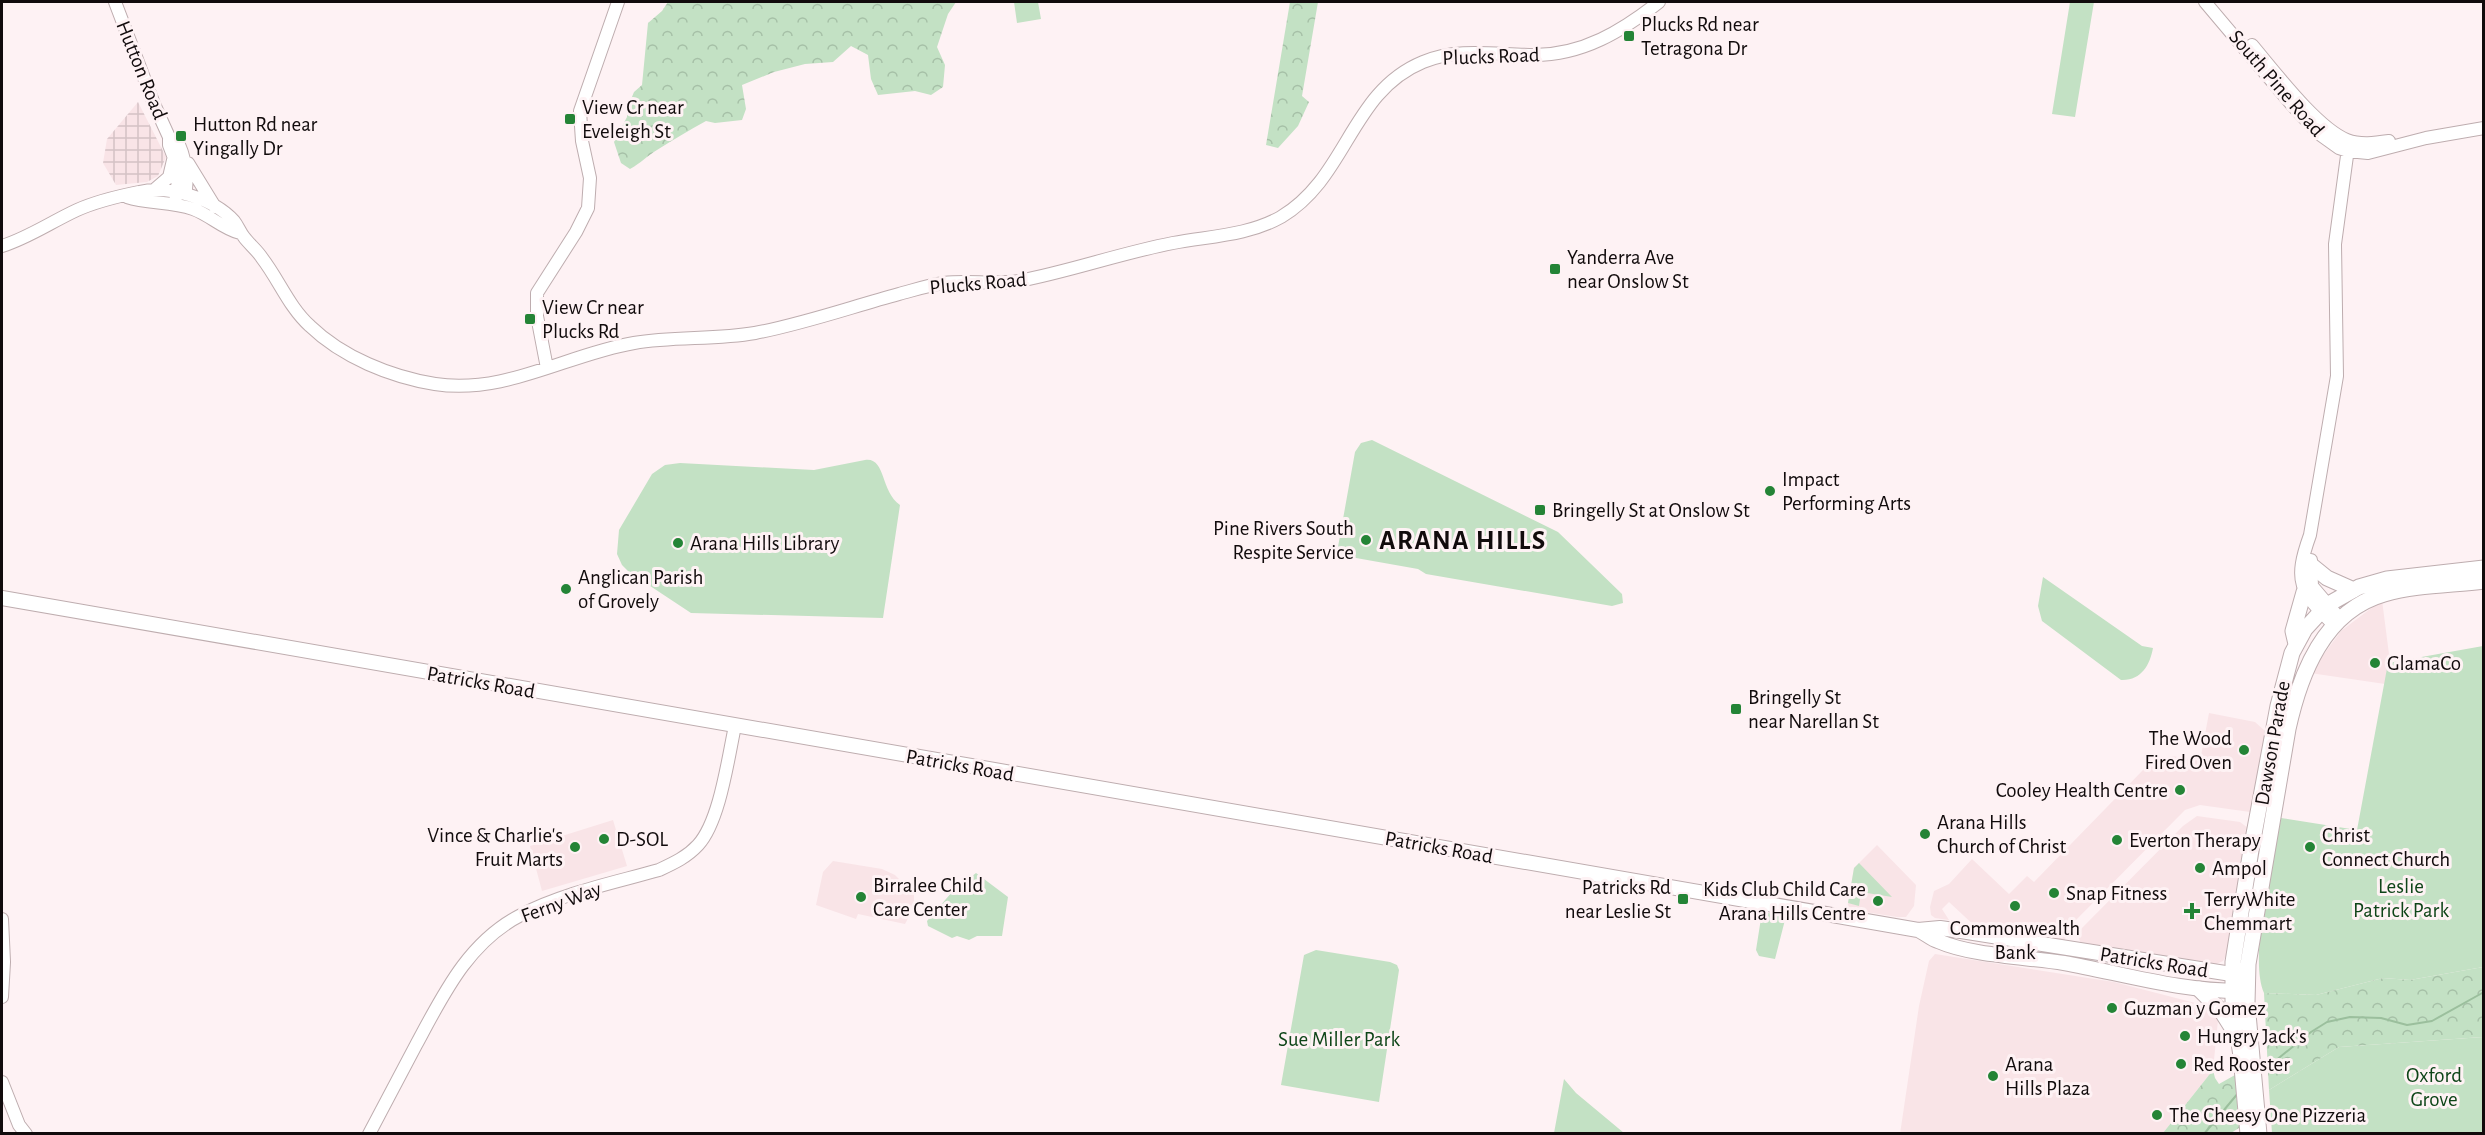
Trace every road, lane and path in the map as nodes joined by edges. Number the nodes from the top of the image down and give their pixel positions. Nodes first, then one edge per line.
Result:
1 (115, 2) edge
2 (618, 2) edge
3 (1659, 2) edge
4 (2205, 2) edge
5 (2216, 2) edge
6 (2484, 128) edge
7 (2348, 146) junction
8 (179, 158) junction
9 (154, 190) junction
10 (127, 197) junction
11 (180, 199) junction
12 (215, 207) junction
13 (240, 233) junction
14 (2, 246) edge
15 (548, 368) junction
16 (2310, 535) junction
17 (2311, 564) junction
18 (2484, 568) edge
19 (2484, 581) edge
20 (2354, 590) junction
21 (2304, 592) junction
22 (2, 598) edge
23 (2324, 609) junction
24 (2337, 622) junction
25 (2296, 644) junction
26 (735, 726) junction
27 (2, 919) edge
28 (1918, 930) junction
29 (2240, 984) junction
30 (2199, 989) junction
31 (2, 997) edge
32 (2236, 1033) junction
33 (2246, 1051) junction
34 (2, 1082) edge
35 (2251, 1121) edge
36 (26, 1134) edge
37 (369, 1134) edge
38 (2259, 1134) edge

1 - 8 street, Hutton Road
2 - 15 street
3 - 15 street, Plucks Road
4 - 7 street, South Pine Road
5 - 7 street, South Pine Road
6 - 7 street, South Pine Road
7 - 16 street
8 - 9 street
8 - 11 street, Hutton Road
8 - 12 street
9 - 10 street
9 - 11 street
10 - 11 street
10 - 14 street
11 - 12 street, Plucks Road
11 - 13 street, Plucks Road
12 - 13 street, Plucks Road
13 - 15 street, Plucks Road
16 - 17 street
16 - 21 street
17 - 20 main road
17 - 23 street
18 - 20 main road
19 - 24 main road, Dawson Parade
20 - 23 main road
21 - 23 street
21 - 25 main road
22 - 26 main road, Patricks Road
23 - 24 street
23 - 25 main road, Dawson Parade
24 - 29 main road, Dawson Parade
25 - 29 main road, Dawson Parade
26 - 28 main road, Patricks Road
26 - 37 street, Ferny Way
27 - 31 street
28 - 29 main road, Patricks Road
28 - 30 main road, Patricks Road
29 - 30 main road, Patricks Road
29 - 32 main road, Dawson Parade
29 - 33 main road, Dawson Parade
30 - 32 main road
32 - 33 main road, Dawson Parade
33 - 35 main road, Dawson Parade
34 - 36 street
35 - 38 main road, Dawson Parade

